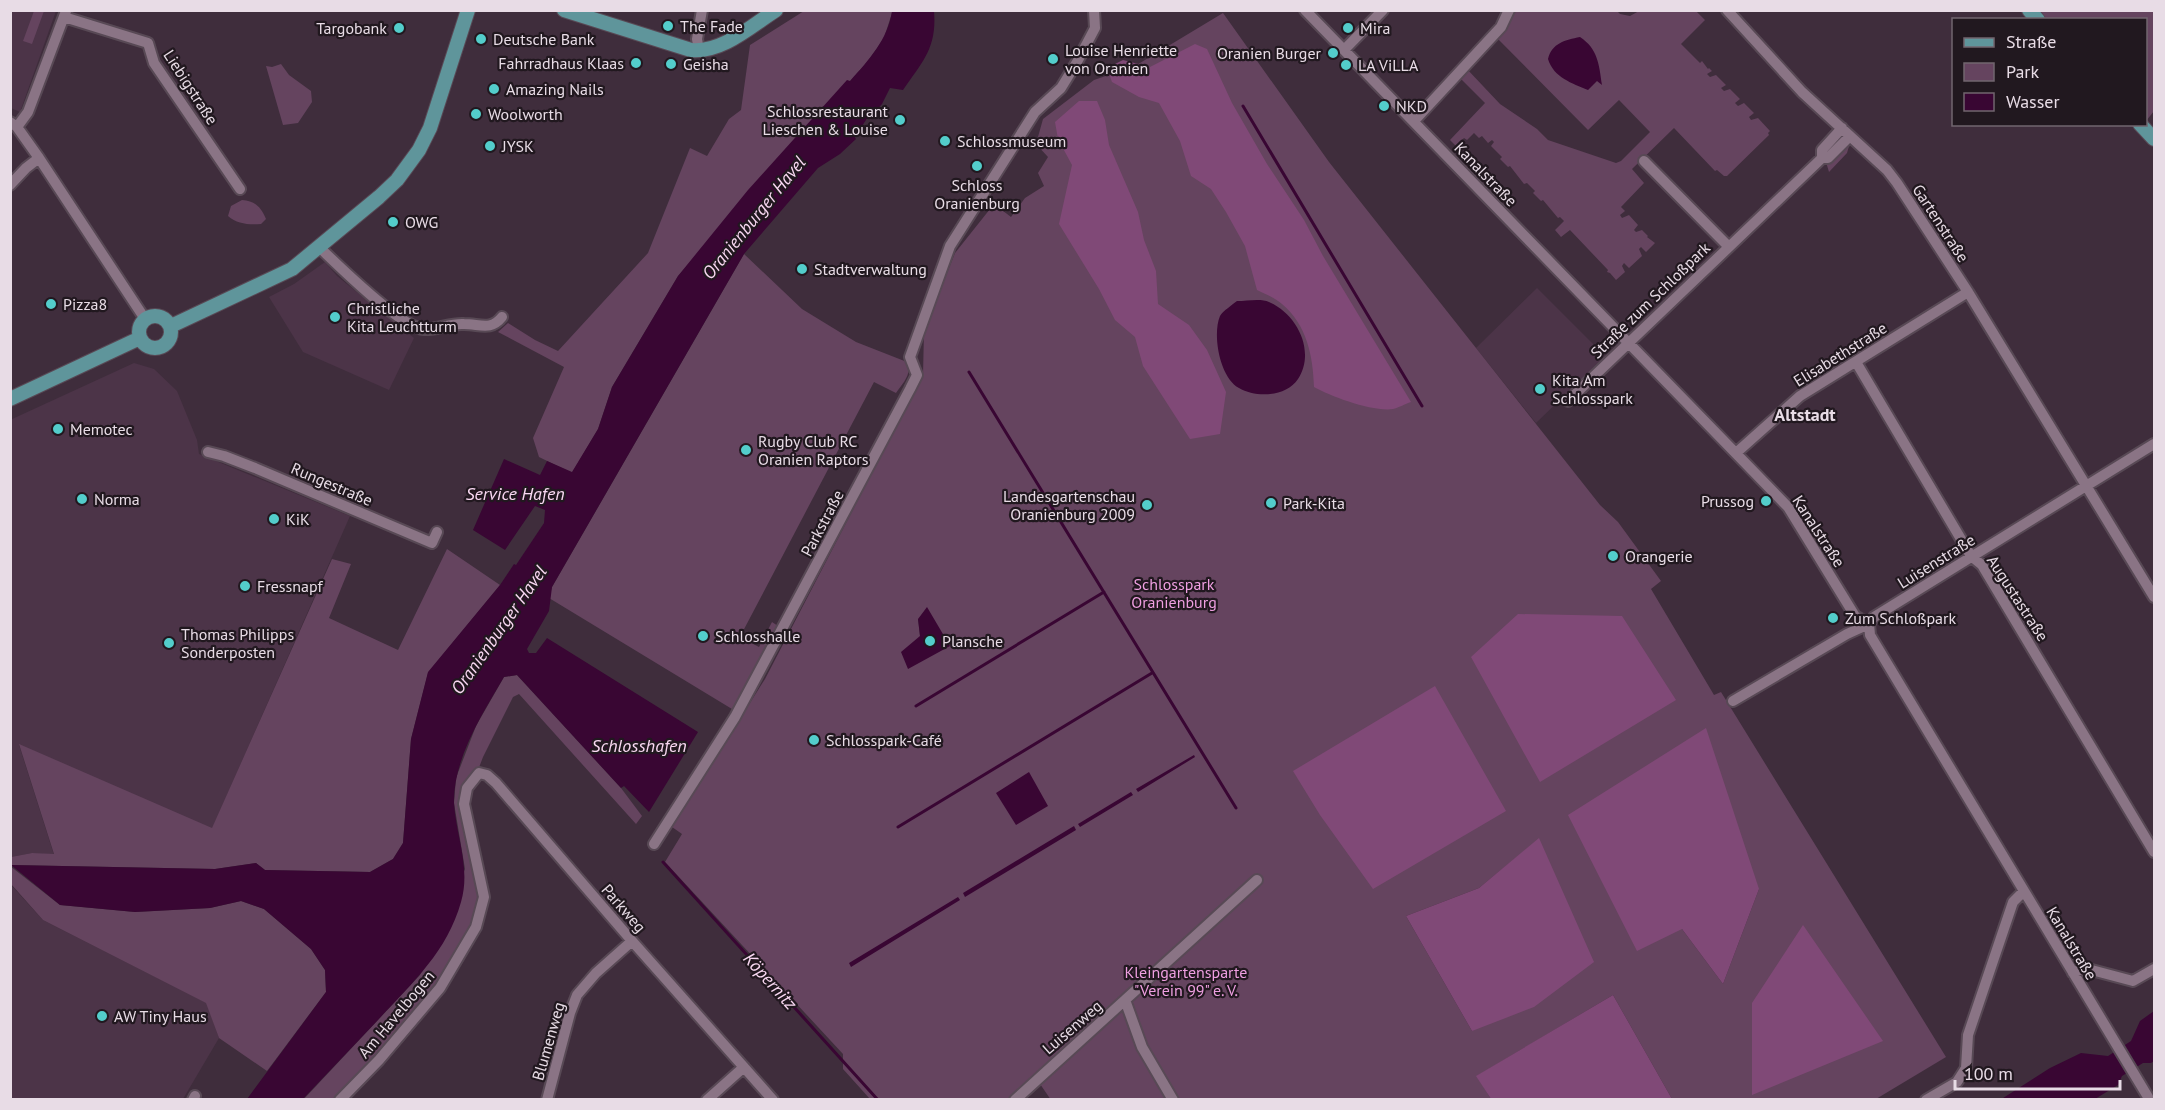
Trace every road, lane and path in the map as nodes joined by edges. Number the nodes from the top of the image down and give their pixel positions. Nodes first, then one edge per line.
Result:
1 (468, 10) edge
2 (564, 10) edge
3 (702, 10) edge
4 (776, 10) edge
5 (1094, 10) edge
6 (1305, 10) edge
7 (1383, 10) edge
8 (1509, 10) edge
9 (1727, 10) edge
10 (65, 14) edge
11 (1344, 50) junction
12 (699, 51) junction
13 (1414, 121) junction
14 (14, 124) edge
15 (2142, 126) edge
16 (1846, 132) junction
17 (2154, 140) edge
18 (39, 158) junction
19 (1644, 160) dead end
20 (10, 185) edge
21 (240, 189) dead end
22 (1728, 246) junction
23 (320, 247) junction
24 (1968, 292) junction
25 (502, 317) dead end
26 (145, 319) junction
27 (171, 326) junction
28 (140, 338) junction
29 (1628, 343) junction
30 (1856, 362) junction
31 (10, 399) edge
32 (1568, 401) dead end
33 (2154, 444) edge
34 (208, 452) dead end
35 (1736, 453) junction
36 (2087, 486) junction
37 (437, 532) dead end
38 (1971, 555) junction
39 (2149, 578) edge
40 (2154, 597) edge
41 (1869, 624) junction
42 (1733, 701) dead end
43 (479, 773) joint
44 (654, 844) dead end
45 (2154, 852) edge
46 (1257, 880) dead end
47 (2023, 892) junction
48 (632, 941) junction
49 (2154, 969) edge
50 (2073, 973) junction
51 (1125, 1000) junction
52 (744, 1067) junction
53 (2149, 1097) edge
54 (340, 1100) edge
55 (547, 1100) edge
56 (707, 1100) edge
57 (773, 1100) edge
58 (1015, 1100) edge
59 (1173, 1100) edge
60 (1926, 1100) edge

1 - 23 main road
2 - 12 main road
3 - 12 street
4 - 12 main road
5 - 44 street, Parkstraße
6 - 11 street, Kanalstraße
7 - 11 street
8 - 13 street
9 - 16 street, Gartenstraße
10 - 14 street, Liebigstraße
10 - 21 street, Liebigstraße
11 - 13 street, Kanalstraße
13 - 29 street, Kanalstraße
14 - 18 street
15 - 17 main road
16 - 22 street, Straße zum Schloßpark
16 - 24 street, Gartenstraße
18 - 20 street
18 - 26 street
19 - 22 street, Straße zum Schloßpark
22 - 29 street, Straße zum Schloßpark
23 - 25 street
23 - 27 main road
24 - 30 street, Elisabethstraße
24 - 36 street, Gartenstraße
26 - 27 main road
26 - 28 main road
27 - 28 main road
28 - 31 main road
29 - 32 street, Straße zum Schloßpark
29 - 35 street, Kanalstraße
30 - 35 street, Elisabethstraße
30 - 38 street, Augustastraße
33 - 36 street, Luisenstraße
34 - 37 street, Rungestraße
35 - 41 street, Kanalstraße
36 - 38 street, Luisenstraße
36 - 39 street, Gartenstraße
38 - 41 street, Luisenstraße
38 - 45 street, Augustastraße
39 - 40 street, Gartenstraße
41 - 42 street, Luisenstraße
41 - 47 street, Kanalstraße
43 - 48 street, Parkweg
43 - 54 street, Am Havelbogen
46 - 51 street, Luisenweg
47 - 50 street, Kanalstraße
47 - 60 street
48 - 52 street, Parkweg
48 - 55 street, Blumenweg
49 - 50 street
50 - 53 street, Kanalstraße
51 - 58 street, Luisenweg
51 - 59 street
52 - 56 street
52 - 57 street, Parkweg

